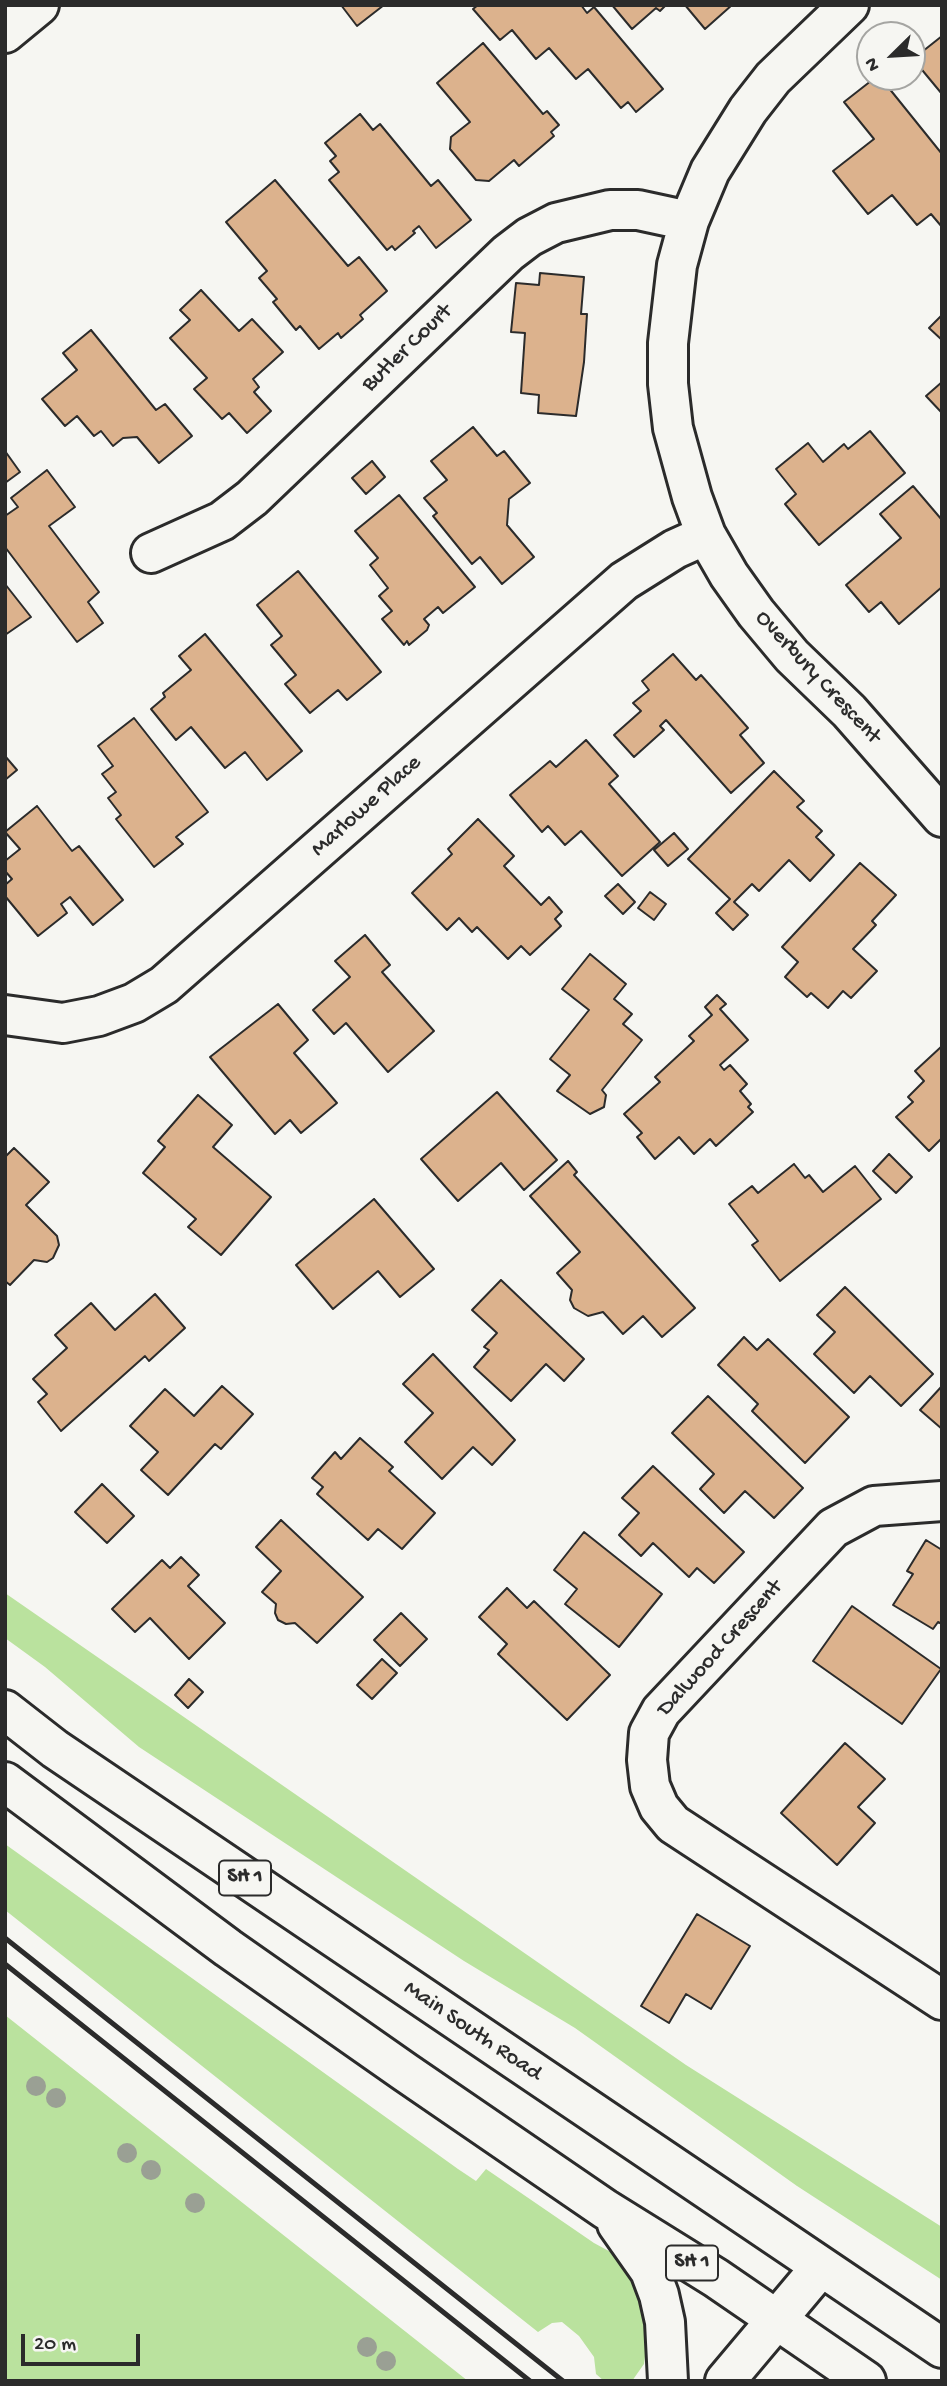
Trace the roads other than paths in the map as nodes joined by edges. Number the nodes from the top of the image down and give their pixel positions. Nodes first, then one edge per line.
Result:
1 (39, 5) edge
2 (849, 5) edge
3 (5, 33) edge
4 (689, 221) junction
5 (706, 535) junction
6 (151, 553) dead end
7 (942, 817) edge
8 (5, 1015) edge
9 (942, 1501) edge
10 (5, 1710) edge
11 (5, 1782) edge
12 (942, 2000) edge
13 (605, 2209) junction
14 (820, 2268) junction
15 (778, 2320) junction
16 (942, 2348) edge
17 (668, 2381) edge
18 (724, 2381) edge
19 (866, 2381) edge

1 - 3 main road
2 - 4 main road, Overbury Crescent
4 - 5 main road, Overbury Crescent
4 - 6 main road, Butler Court
5 - 7 main road, Overbury Crescent
5 - 8 main road, Marlowe Place
9 - 12 main road, Dalwood Crescent
10 - 14 main road, Main South Road / SH 1
11 - 13 main road, SH 1
13 - 15 main road, SH 1
13 - 17 main road
14 - 15 main road
14 - 16 main road, Main South Road / SH 1
15 - 18 main road
15 - 19 main road, SH 1

